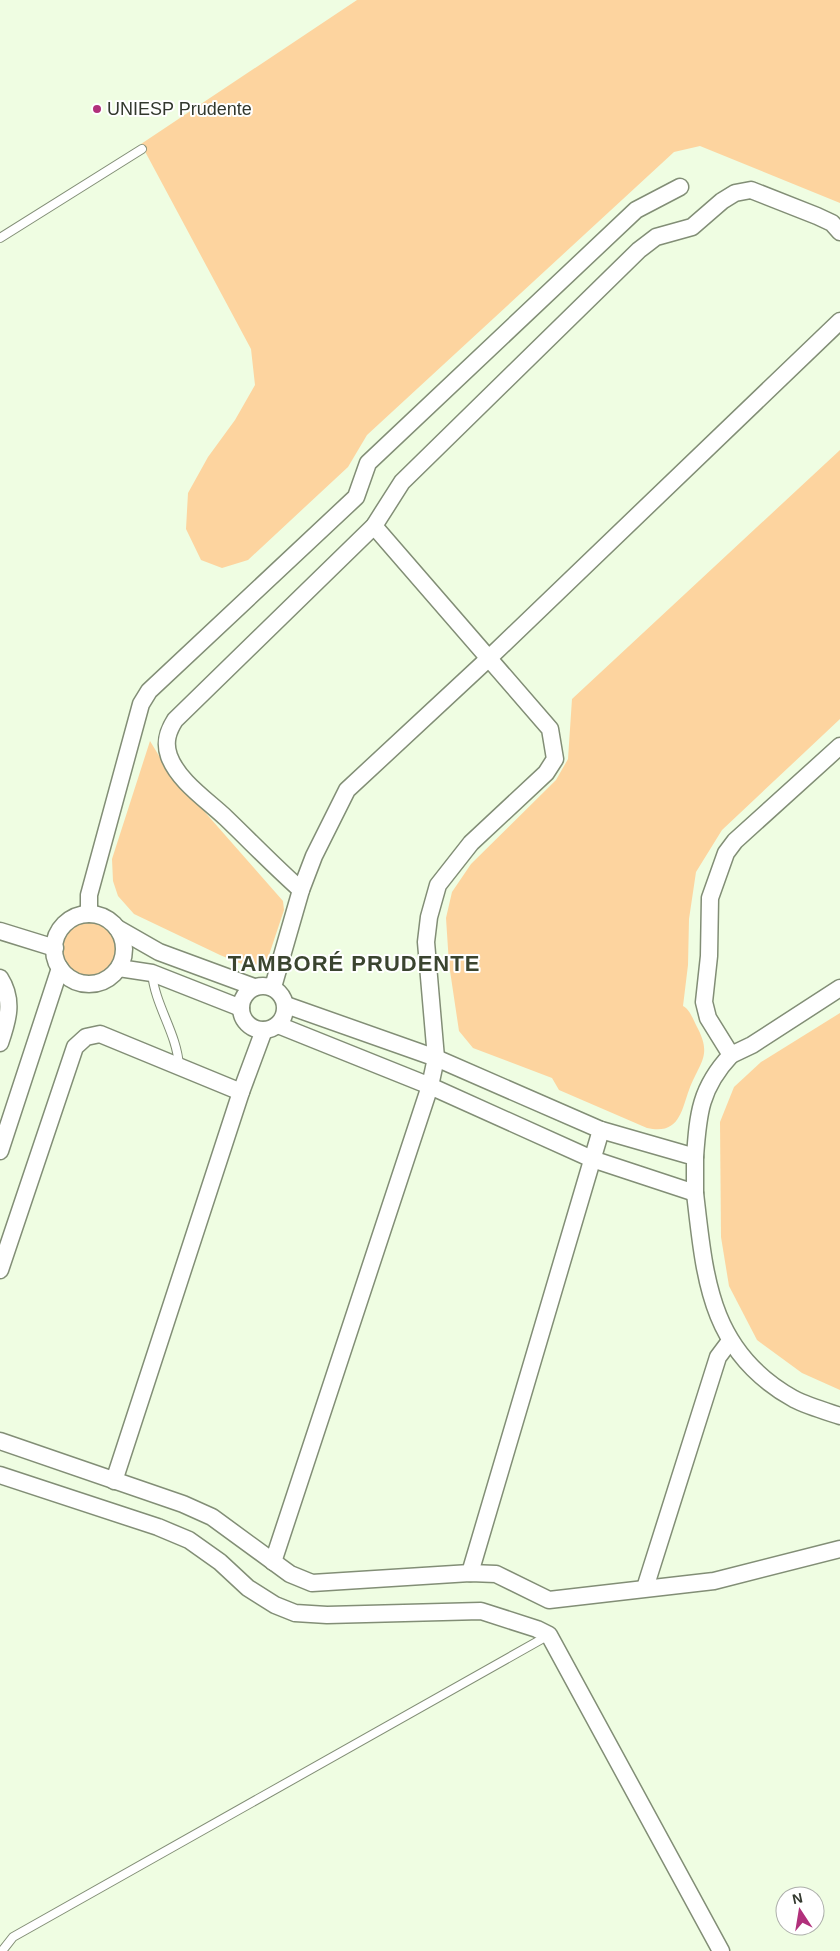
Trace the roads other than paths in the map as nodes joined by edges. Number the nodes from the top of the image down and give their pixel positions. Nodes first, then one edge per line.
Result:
1 (142, 149) dead end
2 (680, 187) dead end
3 (840, 232) edge
4 (0, 238) edge
5 (840, 321) edge
6 (374, 526) junction
7 (488, 659) junction
8 (840, 746) edge
9 (302, 890) junction
10 (89, 914) junction
11 (117, 928) junction
12 (0, 931) edge
13 (55, 948) junction
14 (60, 968) junction
15 (119, 968) junction
16 (152, 973) junction
17 (0, 979) edge
18 (254, 987) junction
19 (273, 988) junction
20 (840, 988) edge
21 (286, 1005) junction
22 (241, 1008) junction
23 (271, 1027) junction
24 (0, 1043) edge
25 (731, 1055) junction
26 (436, 1058) junction
27 (179, 1066) junction
28 (430, 1086) junction
29 (241, 1092) junction
30 (601, 1130) junction
31 (0, 1151) edge
32 (695, 1157) junction
33 (592, 1159) junction
34 (695, 1193) junction
35 (0, 1270) edge
36 (730, 1340) junction
37 (840, 1416) edge
38 (0, 1441) edge
39 (0, 1475) edge
40 (114, 1481) junction
41 (840, 1549) edge
42 (273, 1562) junction
43 (470, 1573) junction
44 (645, 1588) junction
45 (549, 1635) junction
46 (2, 1951) edge
47 (721, 1951) edge

1 - 4 lane
2 - 10 street
3 - 6 street
5 - 7 street
6 - 7 street
6 - 9 street
7 - 9 street
7 - 26 street
8 - 25 street
9 - 19 street
10 - 11 street
10 - 13 street
11 - 15 street
11 - 18 street
12 - 13 street
13 - 14 street
14 - 15 street
14 - 31 street
15 - 16 street
16 - 22 street
16 - 27 lane
17 - 24 street
18 - 19 street
18 - 22 street
19 - 21 street
20 - 25 street
21 - 23 street
21 - 26 street
22 - 23 street
23 - 28 street
23 - 29 street
25 - 32 street
26 - 28 street
26 - 30 street
27 - 29 street
27 - 35 street
28 - 33 street
28 - 42 street
29 - 40 street
30 - 32 street
30 - 33 street
32 - 34 street
33 - 34 street
33 - 43 street
34 - 36 street
36 - 37 street
36 - 44 street
38 - 40 street
39 - 45 street
40 - 42 street
41 - 44 street
42 - 43 street
43 - 44 street
45 - 46 lane
45 - 47 street

